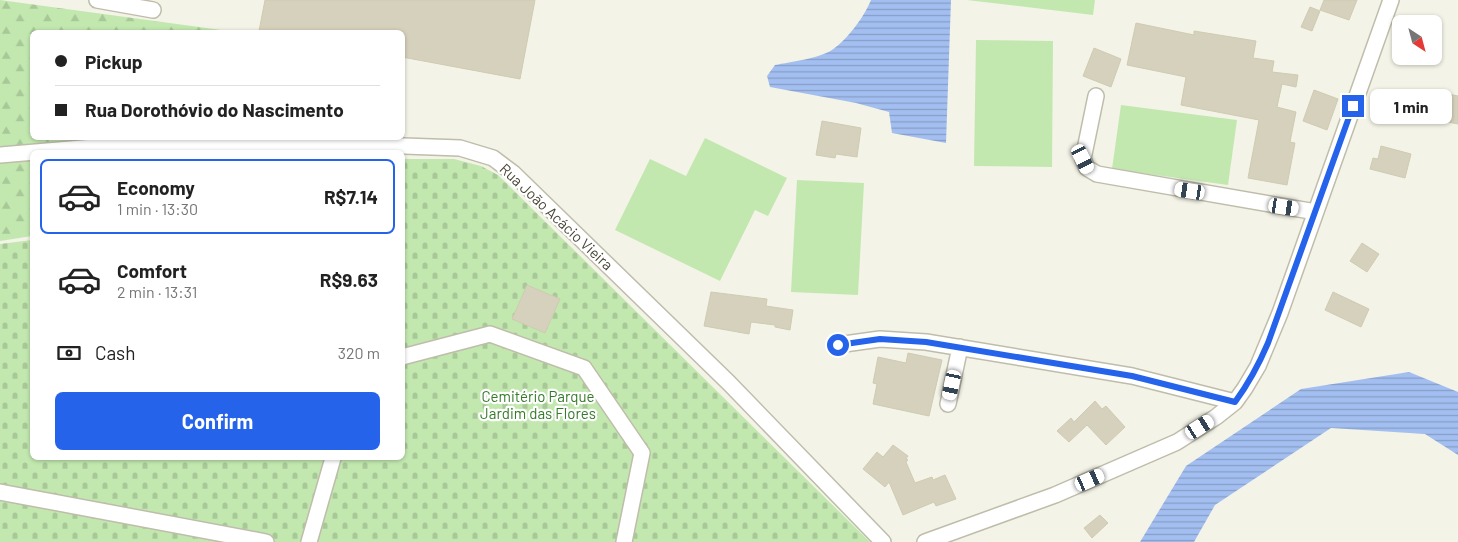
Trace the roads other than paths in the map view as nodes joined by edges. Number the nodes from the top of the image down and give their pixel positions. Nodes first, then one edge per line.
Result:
1 (96, 0) edge
2 (1391, 0) edge
3 (153, 10) dead end
4 (1096, 96) dead end
5 (59, 150) edge
6 (30, 152) edge
7 (0, 155) edge
8 (1316, 212) junction
9 (838, 345) dead end
10 (960, 347) junction
11 (405, 357) edge
12 (1235, 402) junction
13 (948, 404) dead end
14 (331, 460) edge
15 (0, 492) edge
16 (266, 542) edge
17 (309, 542) edge
18 (624, 542) edge
19 (883, 542) edge
20 (925, 542) edge

1 - 3 street
2 - 8 street
4 - 8 street
5 - 19 street, Rua João Acácio Vieira
6 - 7 street, Rua João Acácio Vieira
8 - 12 street
9 - 10 street
10 - 12 street
10 - 13 street
11 - 18 street
12 - 20 street
14 - 17 street
15 - 16 street

